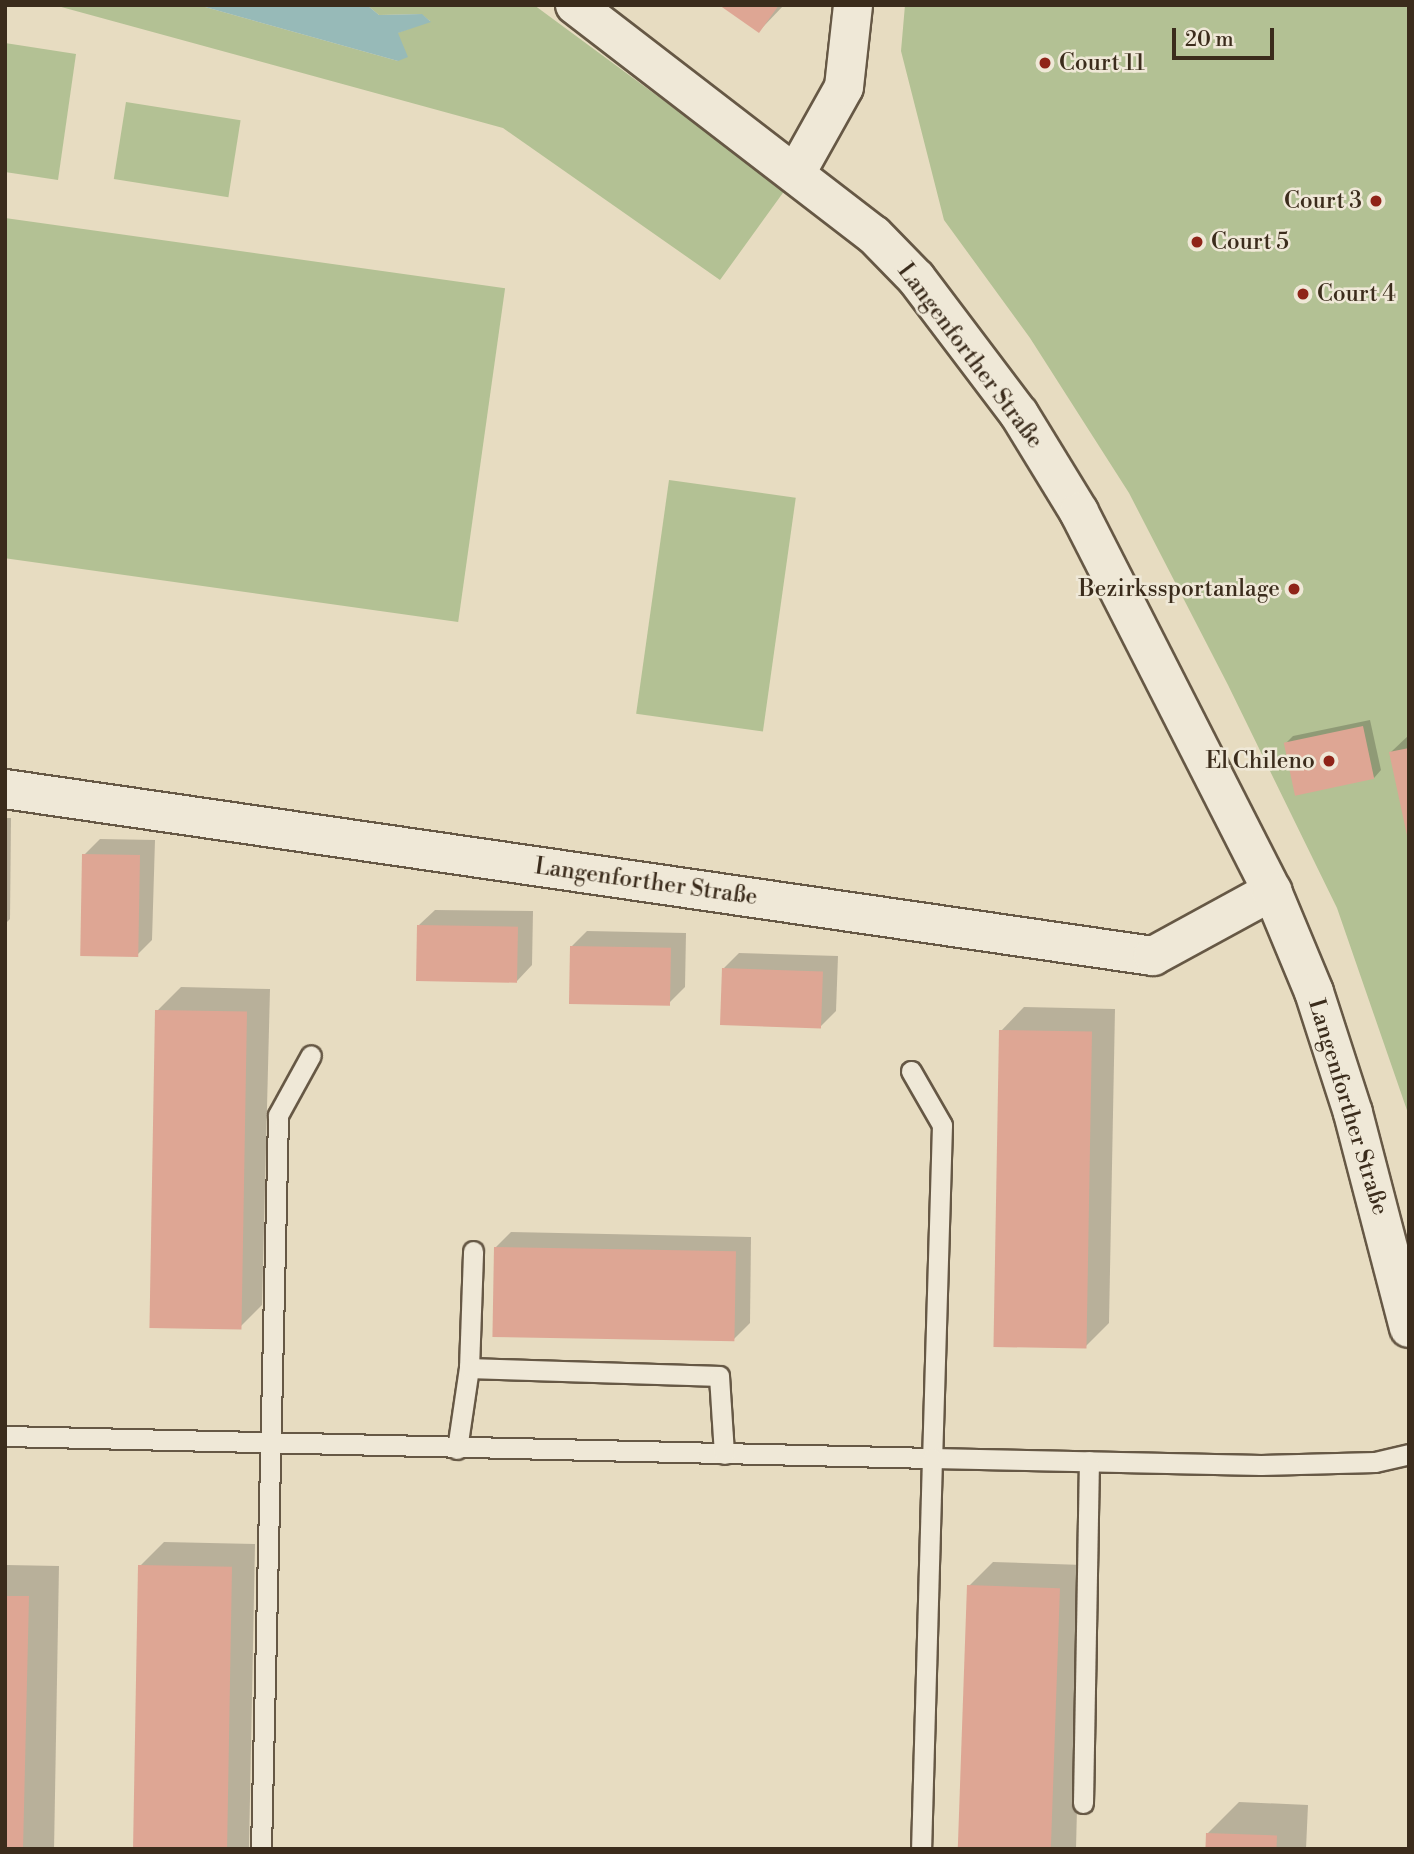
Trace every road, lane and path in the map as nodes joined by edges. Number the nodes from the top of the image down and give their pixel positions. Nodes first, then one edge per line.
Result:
1 (575, 5) edge
2 (853, 5) edge
3 (796, 173) junction
4 (5, 789) edge
5 (1272, 891) junction
6 (311, 1055) dead end
7 (911, 1071) dead end
8 (473, 1251) dead end
9 (1409, 1328) edge
10 (469, 1368) junction
11 (5, 1436) edge
12 (272, 1446) junction
13 (457, 1449) junction
14 (724, 1454) junction
15 (1409, 1454) edge
16 (932, 1458) junction
17 (1089, 1461) junction
18 (1083, 1803) dead end
19 (261, 1849) edge
20 (921, 1849) edge

1 - 3 main road, Langenforther Straße
2 - 3 main road
3 - 5 main road, Langenforther Straße
4 - 5 main road, Langenforther Straße
5 - 9 main road, Langenforther Straße
6 - 12 lane
7 - 16 lane
8 - 10 lane
10 - 13 lane
10 - 14 lane
11 - 12 lane
12 - 13 lane
12 - 19 lane
13 - 14 lane
14 - 16 lane
15 - 17 lane
16 - 17 lane
16 - 20 lane
17 - 18 lane

